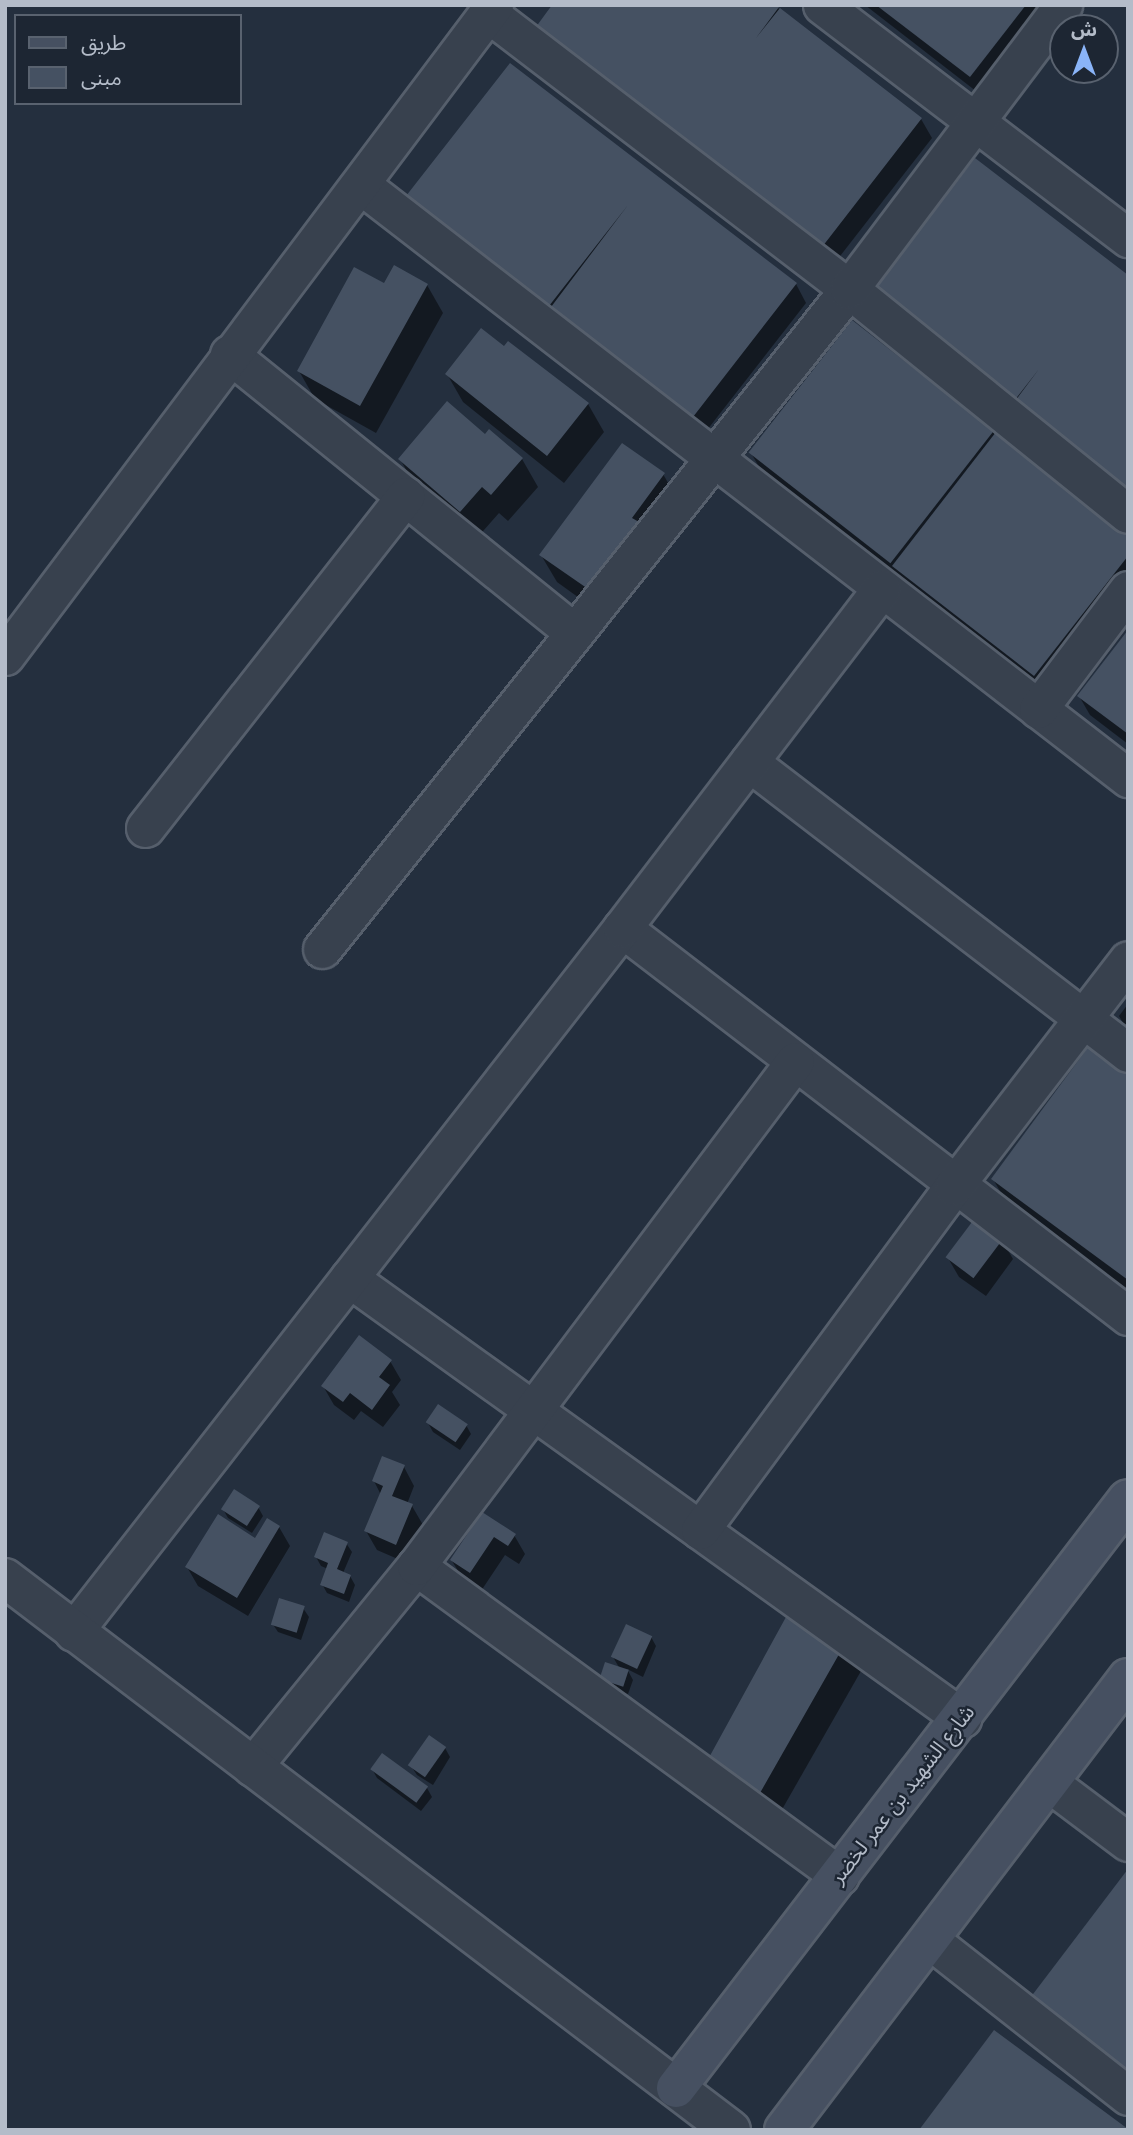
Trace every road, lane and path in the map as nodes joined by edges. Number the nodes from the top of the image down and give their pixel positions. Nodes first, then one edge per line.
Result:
1 (822, 5) edge
2 (1063, 5) edge
3 (491, 9) edge
4 (975, 121) junction
5 (361, 185) junction
6 (1128, 238) edge
7 (849, 289) junction
8 (229, 354) junction
9 (714, 459) junction
10 (405, 496) junction
11 (1128, 514) edge
12 (881, 589) junction
13 (1128, 590) edge
14 (575, 633) junction
15 (5, 656) edge
16 (1038, 709) junction
17 (749, 762) junction
18 (1128, 778) edge
19 (145, 828) dead end
20 (622, 928) junction
21 (322, 949) dead end
22 (1128, 960) edge
23 (1084, 1019) junction
24 (1128, 1053) edge
25 (795, 1061) junction
26 (954, 1186) junction
27 (349, 1278) junction
28 (1128, 1316) edge
29 (533, 1410) junction
30 (1128, 1499) edge
31 (700, 1530) junction
32 (416, 1566) junction
33 (5, 1578) edge
34 (73, 1632) junction
35 (1128, 1678) edge
36 (962, 1718) junction
37 (252, 1768) junction
38 (1048, 1782) junction
39 (1128, 1842) edge
40 (841, 1876) junction
41 (930, 1940) junction
42 (676, 2088) junction
43 (1128, 2096) edge
44 (731, 2130) edge
45 (784, 2130) edge

1 - 4 street
2 - 4 street
3 - 5 street
3 - 7 street
4 - 6 street
4 - 7 street
5 - 8 street
5 - 9 street
7 - 9 street
7 - 11 street
8 - 10 street
8 - 15 street
9 - 12 street
9 - 14 street
10 - 14 street
10 - 19 street
12 - 16 street
12 - 17 street
13 - 16 street
14 - 21 street
16 - 18 street
17 - 20 street
17 - 23 street
20 - 25 street
20 - 27 street
22 - 23 street
23 - 24 street
23 - 26 street
25 - 26 street
25 - 29 street
26 - 28 street
26 - 31 street
27 - 29 street
27 - 34 street
29 - 31 street
29 - 32 street
30 - 36 main road, شارع الشهيد بن عمر لخضر
31 - 36 street
32 - 37 street
32 - 40 street
33 - 34 street
34 - 37 street
35 - 38 main road
36 - 40 main road, شارع الشهيد بن عمر لخضر
37 - 42 street
38 - 39 street
38 - 41 main road
40 - 42 main road, شارع الشهيد بن عمر لخضر
41 - 43 street
41 - 45 main road
42 - 44 street

